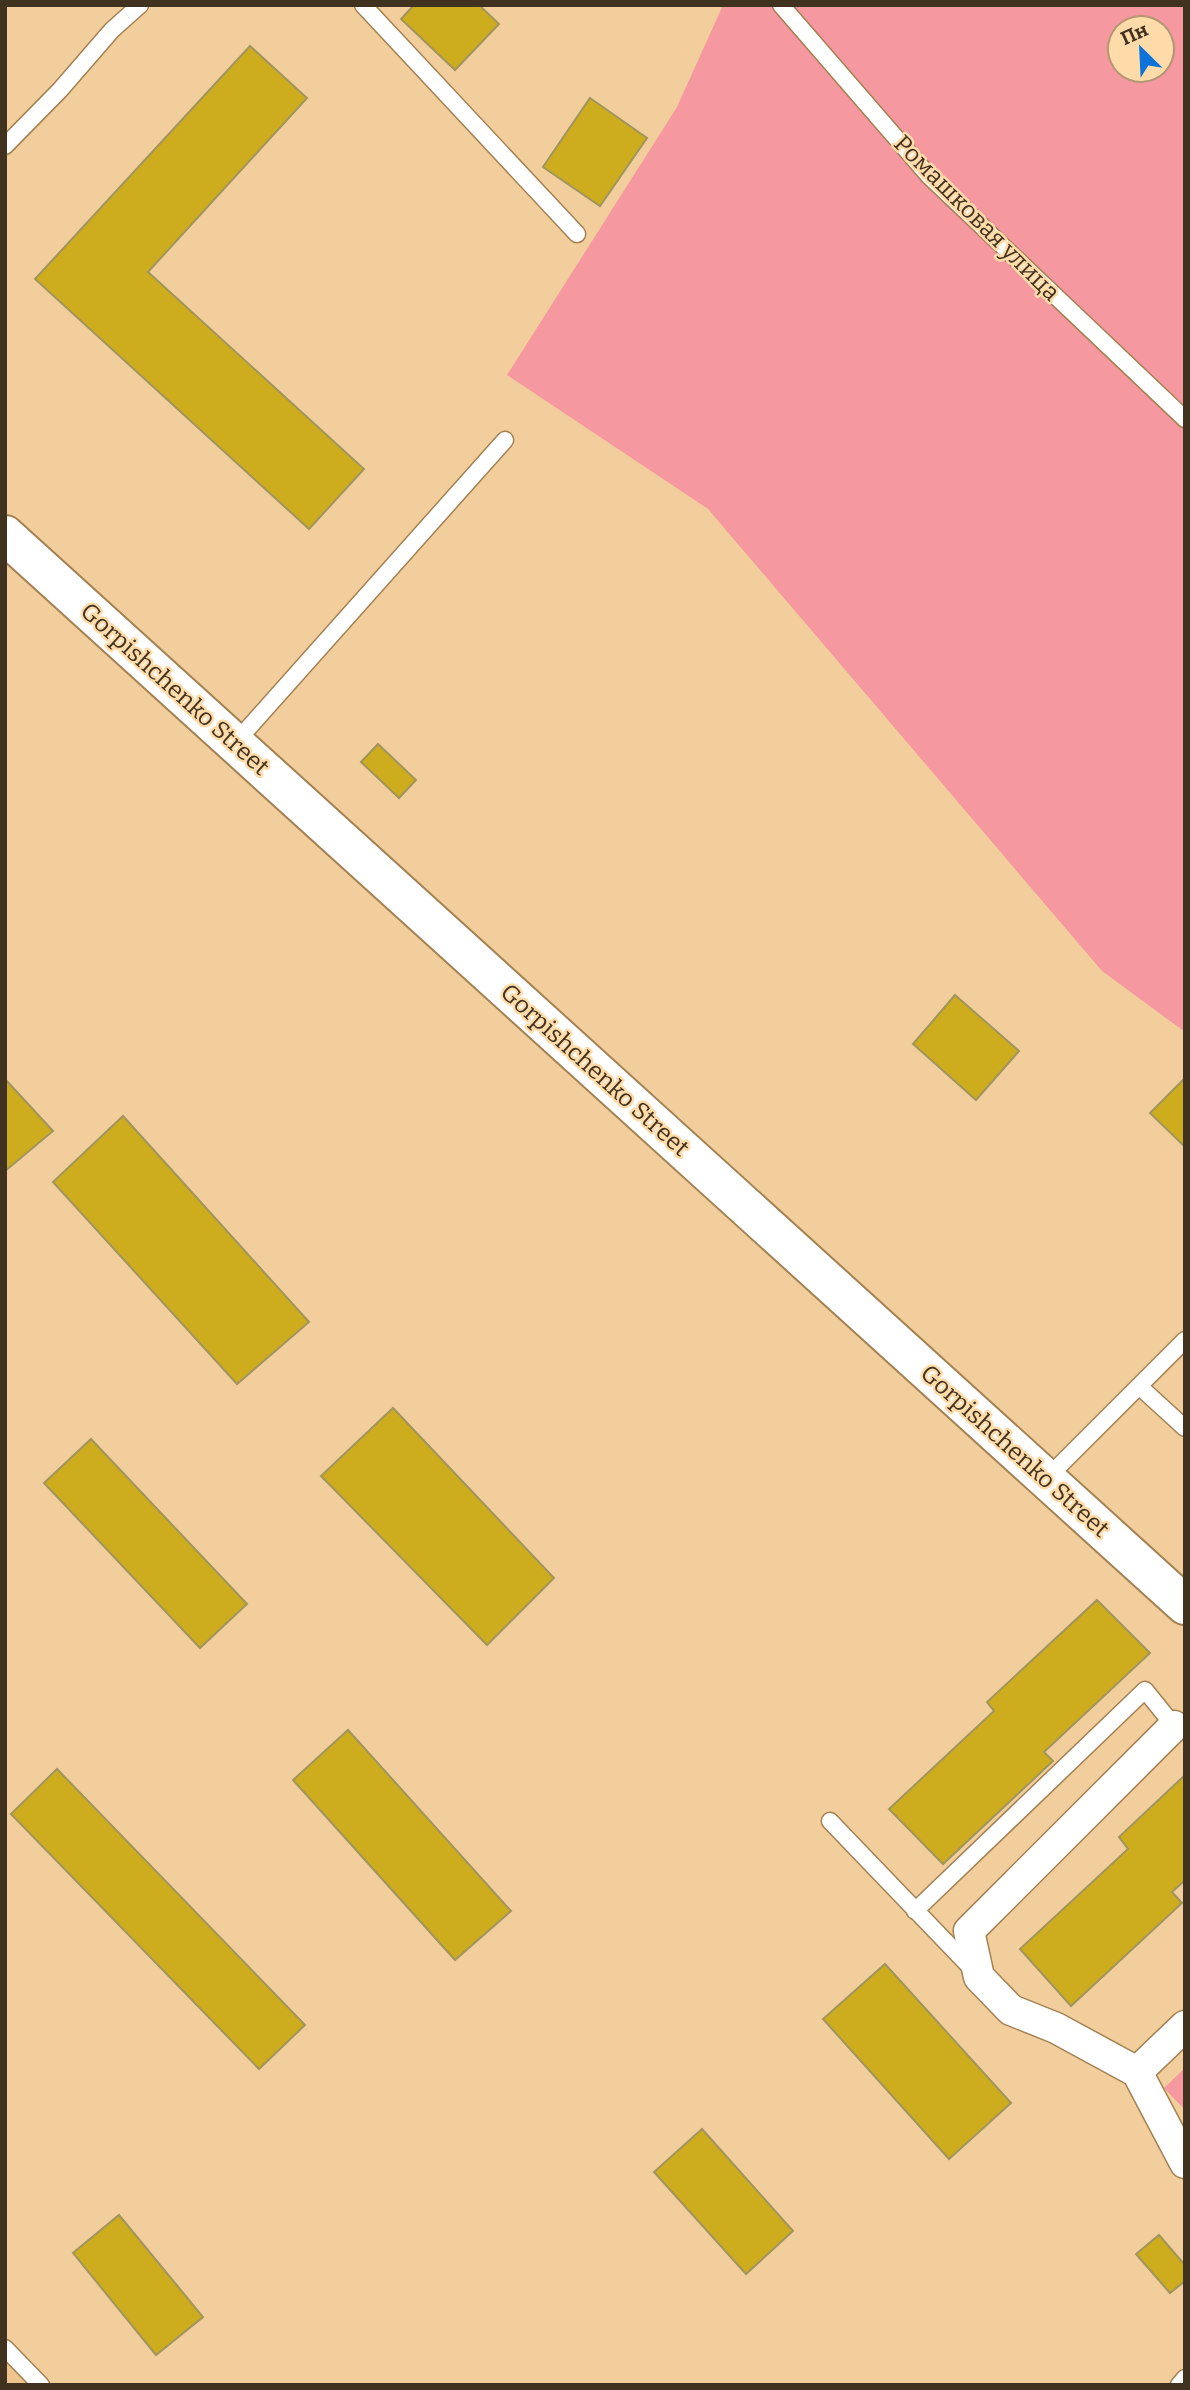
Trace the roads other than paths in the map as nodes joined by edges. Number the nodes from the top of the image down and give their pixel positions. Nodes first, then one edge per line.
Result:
1 (140, 5) edge
2 (363, 5) edge
3 (781, 5) edge
4 (5, 146) edge
5 (577, 234) dead end
6 (1185, 419) edge
7 (505, 440) dead end
8 (5, 535) edge
9 (235, 743) junction
10 (1185, 1340) edge
11 (1140, 1387) junction
12 (1185, 1429) edge
13 (1046, 1479) junction
14 (1185, 1605) edge
15 (1174, 1726) joint
16 (830, 1821) dead end
17 (915, 1910) junction
18 (979, 1977) junction
19 (1185, 2026) edge
20 (1136, 2072) junction
21 (1185, 2163) edge
22 (5, 2348) edge
23 (1185, 2378) edge
24 (41, 2385) edge
25 (1179, 2385) edge

1 - 4 lane
2 - 5 lane
3 - 6 lane, Ромашковая улица
7 - 9 lane
8 - 9 main road, Gorpishchenko Street
9 - 13 main road, Gorpishchenko Street
10 - 11 lane
11 - 12 lane
11 - 13 lane
13 - 14 main road, Gorpishchenko Street
15 - 17 lane
15 - 18 street
16 - 17 lane
17 - 18 lane
18 - 20 street
19 - 20 street
20 - 21 street
22 - 24 lane
23 - 25 lane

